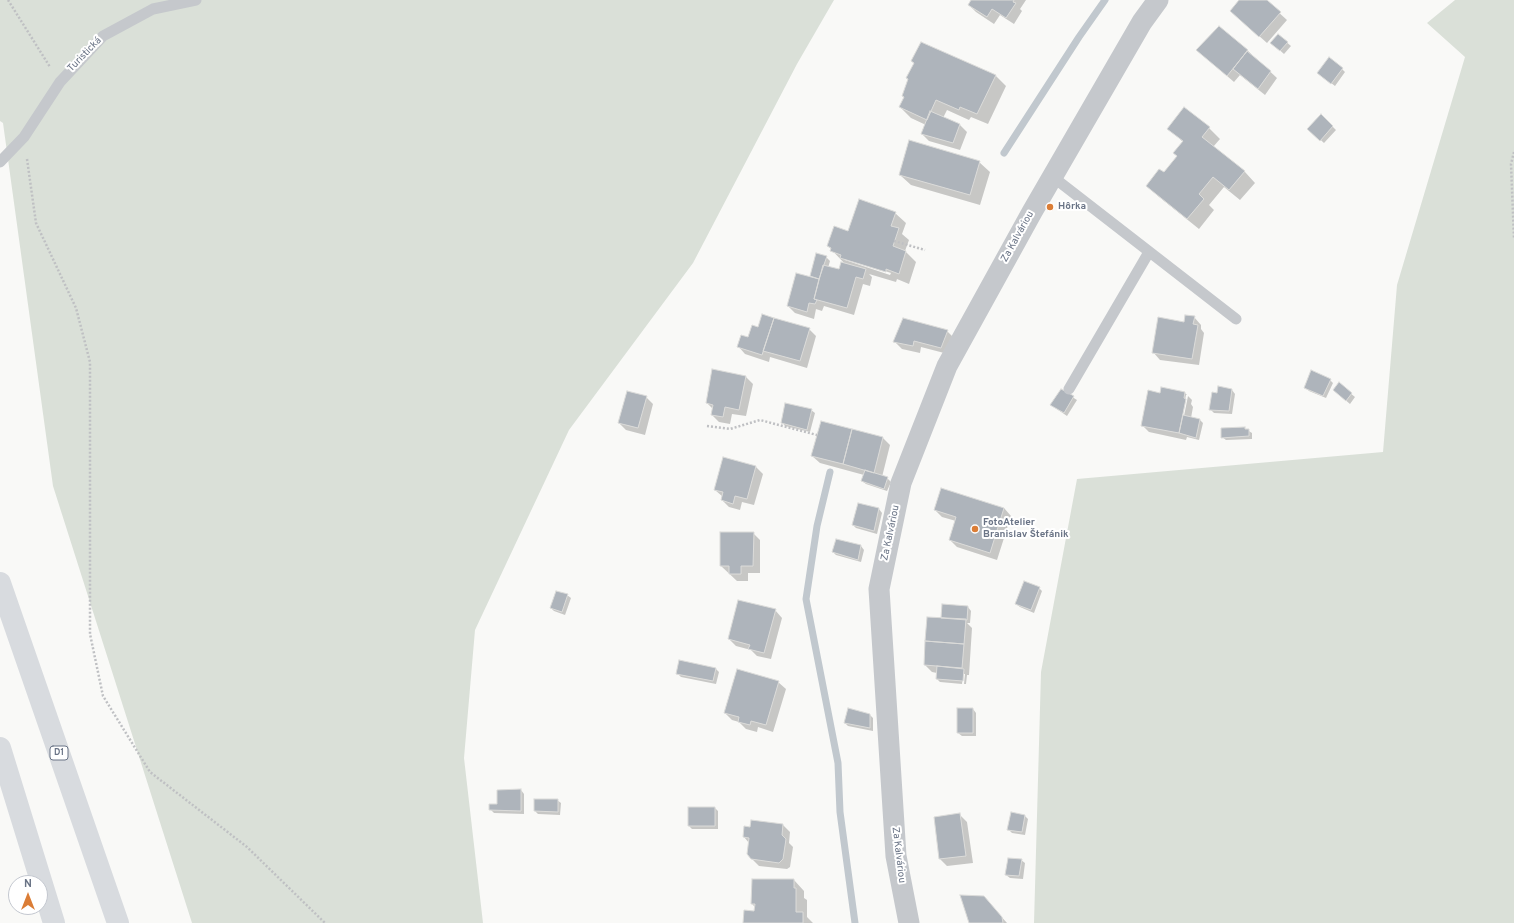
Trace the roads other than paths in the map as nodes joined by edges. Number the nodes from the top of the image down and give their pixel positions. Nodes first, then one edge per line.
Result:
1 (196, 0) edge
2 (1158, 0) edge
3 (0, 162) edge
4 (1053, 177) junction
5 (1149, 252) junction
6 (1236, 319) dead end
7 (1069, 389) dead end
8 (0, 583) edge
9 (0, 748) edge
10 (54, 923) edge
11 (118, 923) edge
12 (909, 923) edge

1 - 3 lane, Turistická
2 - 4 street, Za Kalváriou
4 - 5 lane
4 - 12 street, Za Kalváriou
5 - 6 lane
5 - 7 lane
8 - 11 highway, D1
9 - 10 highway

